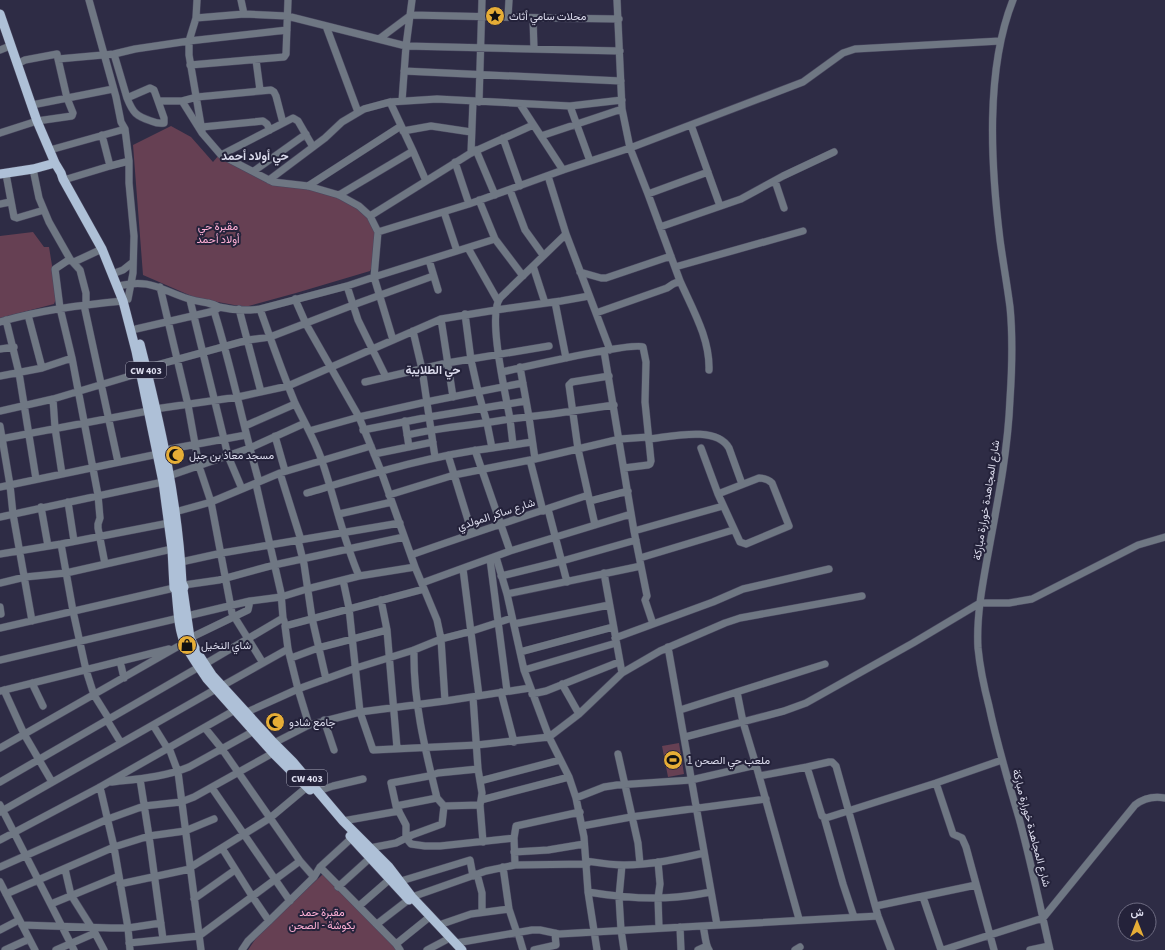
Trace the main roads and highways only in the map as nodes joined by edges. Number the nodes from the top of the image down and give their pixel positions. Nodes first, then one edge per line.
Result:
1 (0, 14) edge
2 (55, 163) junction
3 (3, 174) edge
4 (64, 176) junction
5 (115, 273) junction
6 (126, 300) junction
7 (143, 370) junction
8 (166, 479) junction
9 (179, 587) junction
10 (219, 687) junction
11 (354, 835) junction
12 (410, 898) junction
13 (452, 944) edge
14 (462, 950) edge

1 - 2 main road
2 - 3 main road
2 - 4 main road, CW 403
4 - 5 main road, CW 403
4 - 5 main road, CW 403
5 - 6 main road, CW 403
6 - 7 main road, CW 403
6 - 7 main road, CW 403
7 - 8 main road, CW 403
8 - 9 main road, CW 403
8 - 9 main road, CW 403
9 - 10 main road, CW 403
10 - 11 main road, CW 403
10 - 11 main road, CW 403
11 - 12 main road, CW 403
11 - 12 main road, CW 403
12 - 13 main road, CW 403
12 - 13 main road, CW 403
13 - 14 main road, CW 403

